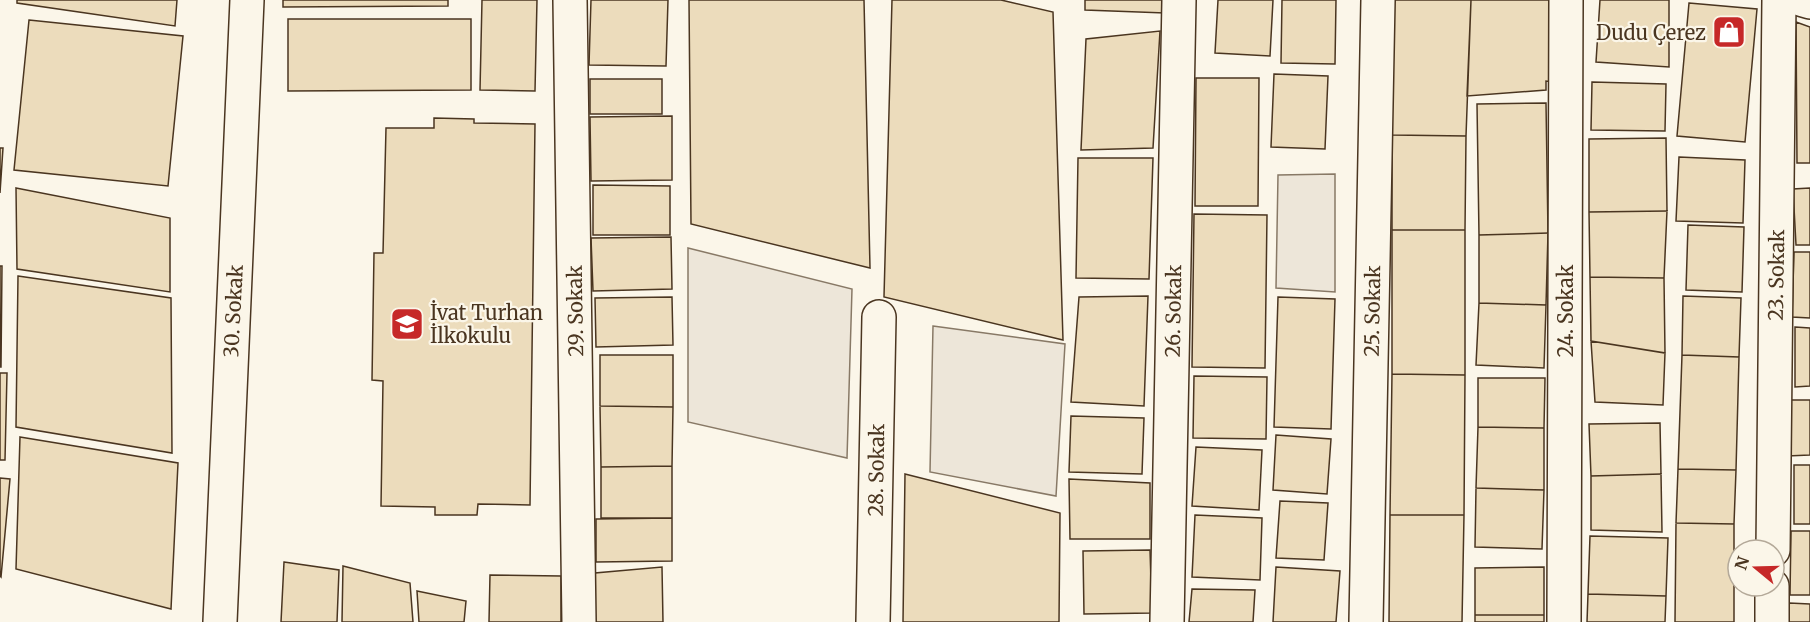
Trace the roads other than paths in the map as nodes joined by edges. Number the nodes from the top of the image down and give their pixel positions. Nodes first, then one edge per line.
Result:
1 (247, 0) edge
2 (570, 0) edge
3 (1179, 0) edge
4 (1378, 0) edge
5 (1566, 0) edge
6 (1779, 0) edge
7 (1803, 0) edge
8 (1810, 2) edge
9 (879, 317) dead end
10 (1773, 538) edge
11 (1772, 598) edge
12 (220, 622) edge
13 (579, 622) edge
14 (873, 622) edge
15 (1167, 622) edge
16 (1366, 622) edge
17 (1564, 622) edge
18 (1772, 622) edge

1 - 12 street, 30. Sokak
2 - 13 street, 29. Sokak
3 - 15 street, 26. Sokak
4 - 16 street, 25. Sokak
5 - 17 street, 24. Sokak
6 - 10 street, 23. Sokak
7 - 8 street
9 - 14 street, 28. Sokak
11 - 18 street

